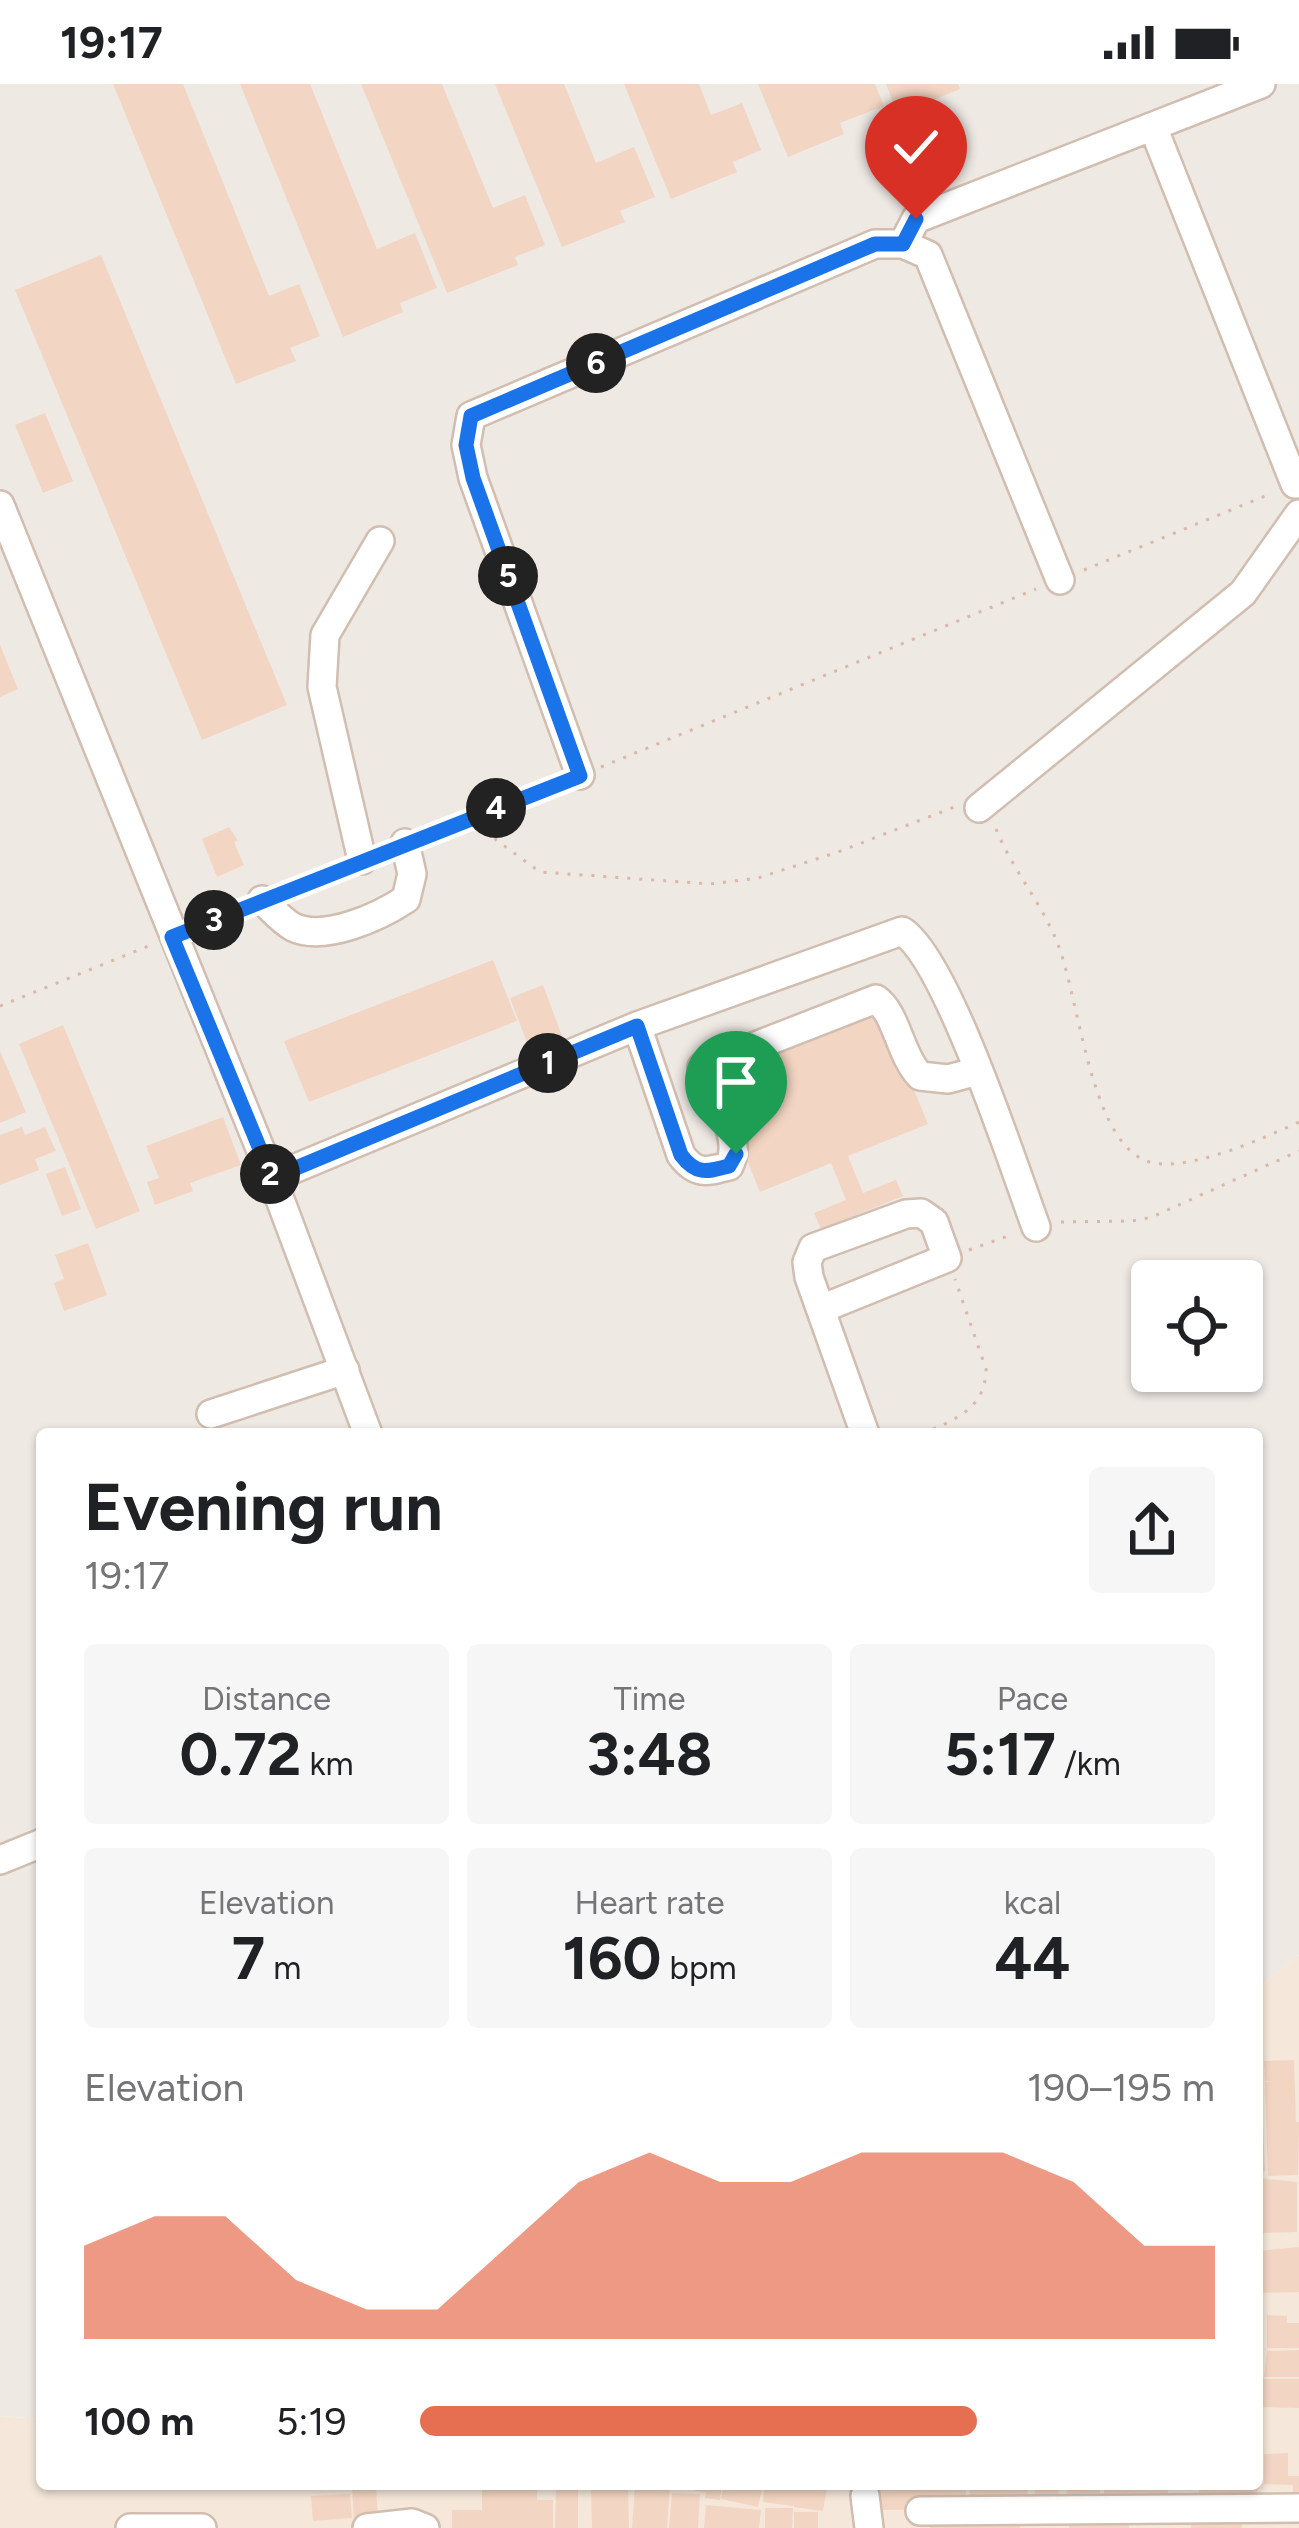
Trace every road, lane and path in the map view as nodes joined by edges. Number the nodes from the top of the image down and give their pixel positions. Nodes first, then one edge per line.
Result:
1 (1261, 84) edge
2 (1153, 127) junction
3 (903, 244) junction
4 (1295, 484) joint
5 (0, 505) edge
6 (1299, 514) edge
7 (380, 541) dead end
8 (1060, 580) junction
9 (580, 776) junction
10 (979, 808) dead end
11 (405, 843) joint
12 (362, 860) joint
13 (262, 900) junction
14 (172, 937) junction
15 (0, 1006) edge
16 (637, 1026) junction
17 (978, 1071) junction
18 (1299, 1150) edge
19 (272, 1178) junction
20 (1036, 1227) junction
21 (947, 1258) junction
22 (821, 1309) junction
23 (345, 1370) junction
24 (211, 1414) dead end
25 (366, 1428) edge
26 (863, 1428) edge
27 (935, 1428) edge
28 (36, 1845) edge
29 (0, 1860) edge
30 (865, 2496) dead end
31 (1183, 2507) edge
32 (1299, 2508) edge
33 (920, 2511) dead end
34 (130, 2528) edge
35 (202, 2528) edge
36 (367, 2528) edge
37 (425, 2528) edge
38 (868, 2528) edge

1 - 2 street
2 - 3 street
2 - 4 street
3 - 8 street
3 - 9 street
4 - 8 path
5 - 14 street
6 - 10 street
7 - 12 street
8 - 9 path
9 - 11 path
11 - 13 street
12 - 13 path
13 - 14 path
14 - 15 path
14 - 19 street
16 - 17 street
16 - 17 street
16 - 19 street
17 - 20 street
18 - 20 path
19 - 23 street
20 - 21 path
21 - 22 street
21 - 22 street
21 - 27 path
22 - 26 street
23 - 24 street
23 - 25 street
28 - 29 street
30 - 38 street
31 - 32 street
31 - 33 street
34 - 35 street
36 - 37 street

